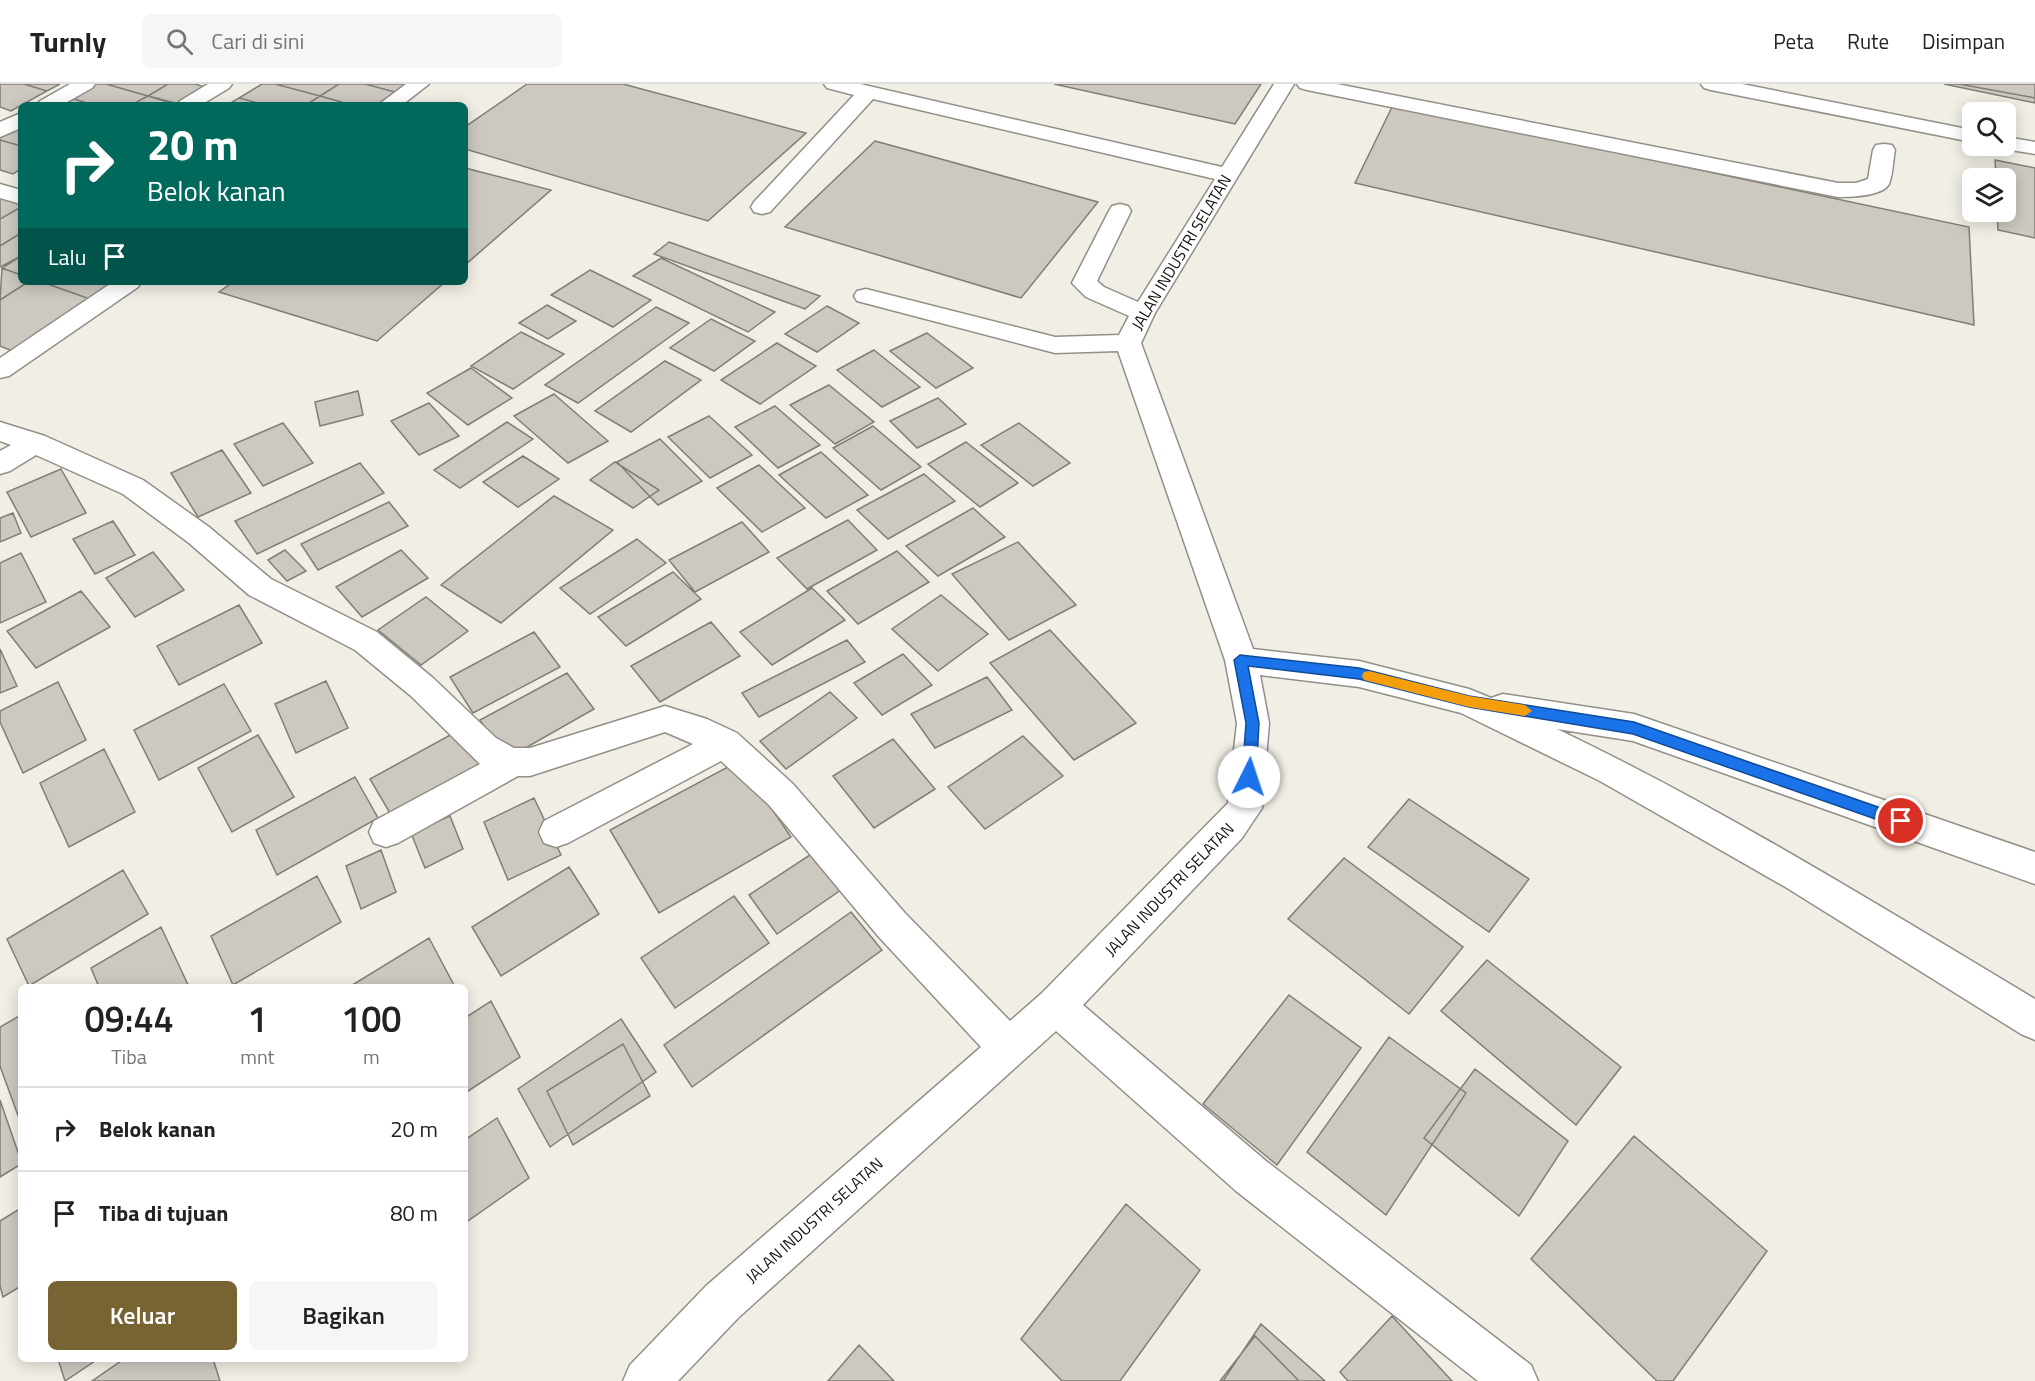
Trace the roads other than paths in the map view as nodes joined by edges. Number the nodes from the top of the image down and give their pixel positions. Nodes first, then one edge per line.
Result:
1 (85, 84) edge
2 (222, 84) edge
3 (419, 84) edge
4 (834, 84) edge
5 (1284, 84) edge
6 (1307, 84) edge
7 (1711, 84) edge
8 (868, 92) junction
9 (52, 102) edge
10 (192, 102) edge
11 (392, 102) edge
12 (18, 121) edge
13 (0, 131) edge
14 (1962, 134) edge
15 (2016, 145) edge
16 (2035, 148) edge
17 (1884, 150) dead end
18 (1228, 175) junction
19 (0, 191) edge
20 (18, 196) edge
21 (762, 207) dead end
22 (1120, 211) dead end
23 (125, 285) edge
24 (867, 296) dead end
25 (1143, 314) junction
26 (1128, 343) junction
27 (0, 370) edge
28 (0, 430) edge
29 (35, 443) junction
30 (0, 465) edge
31 (1240, 660) junction
32 (1469, 702) junction
33 (725, 743) junction
34 (514, 762) junction
35 (387, 832) dead end
36 (556, 832) dead end
37 (2035, 868) edge
38 (1056, 1006) junction
39 (2035, 1021) edge
40 (1009, 1048) junction
41 (646, 1381) edge
42 (1515, 1381) edge

1 - 9 street
2 - 10 street
3 - 11 street
4 - 8 street
5 - 18 street, JALAN INDUSTRI SELATAN
6 - 17 street
7 - 14 street
8 - 18 street
8 - 21 street
12 - 13 street
15 - 16 street
18 - 25 street, JALAN INDUSTRI SELATAN
19 - 20 street
22 - 25 street
23 - 27 street
24 - 26 street
25 - 26 street, JALAN INDUSTRI SELATAN
26 - 31 street, JALAN INDUSTRI SELATAN
28 - 29 street
29 - 30 street
29 - 34 street
31 - 32 street
31 - 38 street, JALAN INDUSTRI SELATAN
32 - 37 street
32 - 39 street
33 - 34 street
33 - 36 street
33 - 40 street
34 - 35 street
38 - 40 street, JALAN INDUSTRI SELATAN
38 - 42 street
40 - 41 street, JALAN INDUSTRI SELATAN

